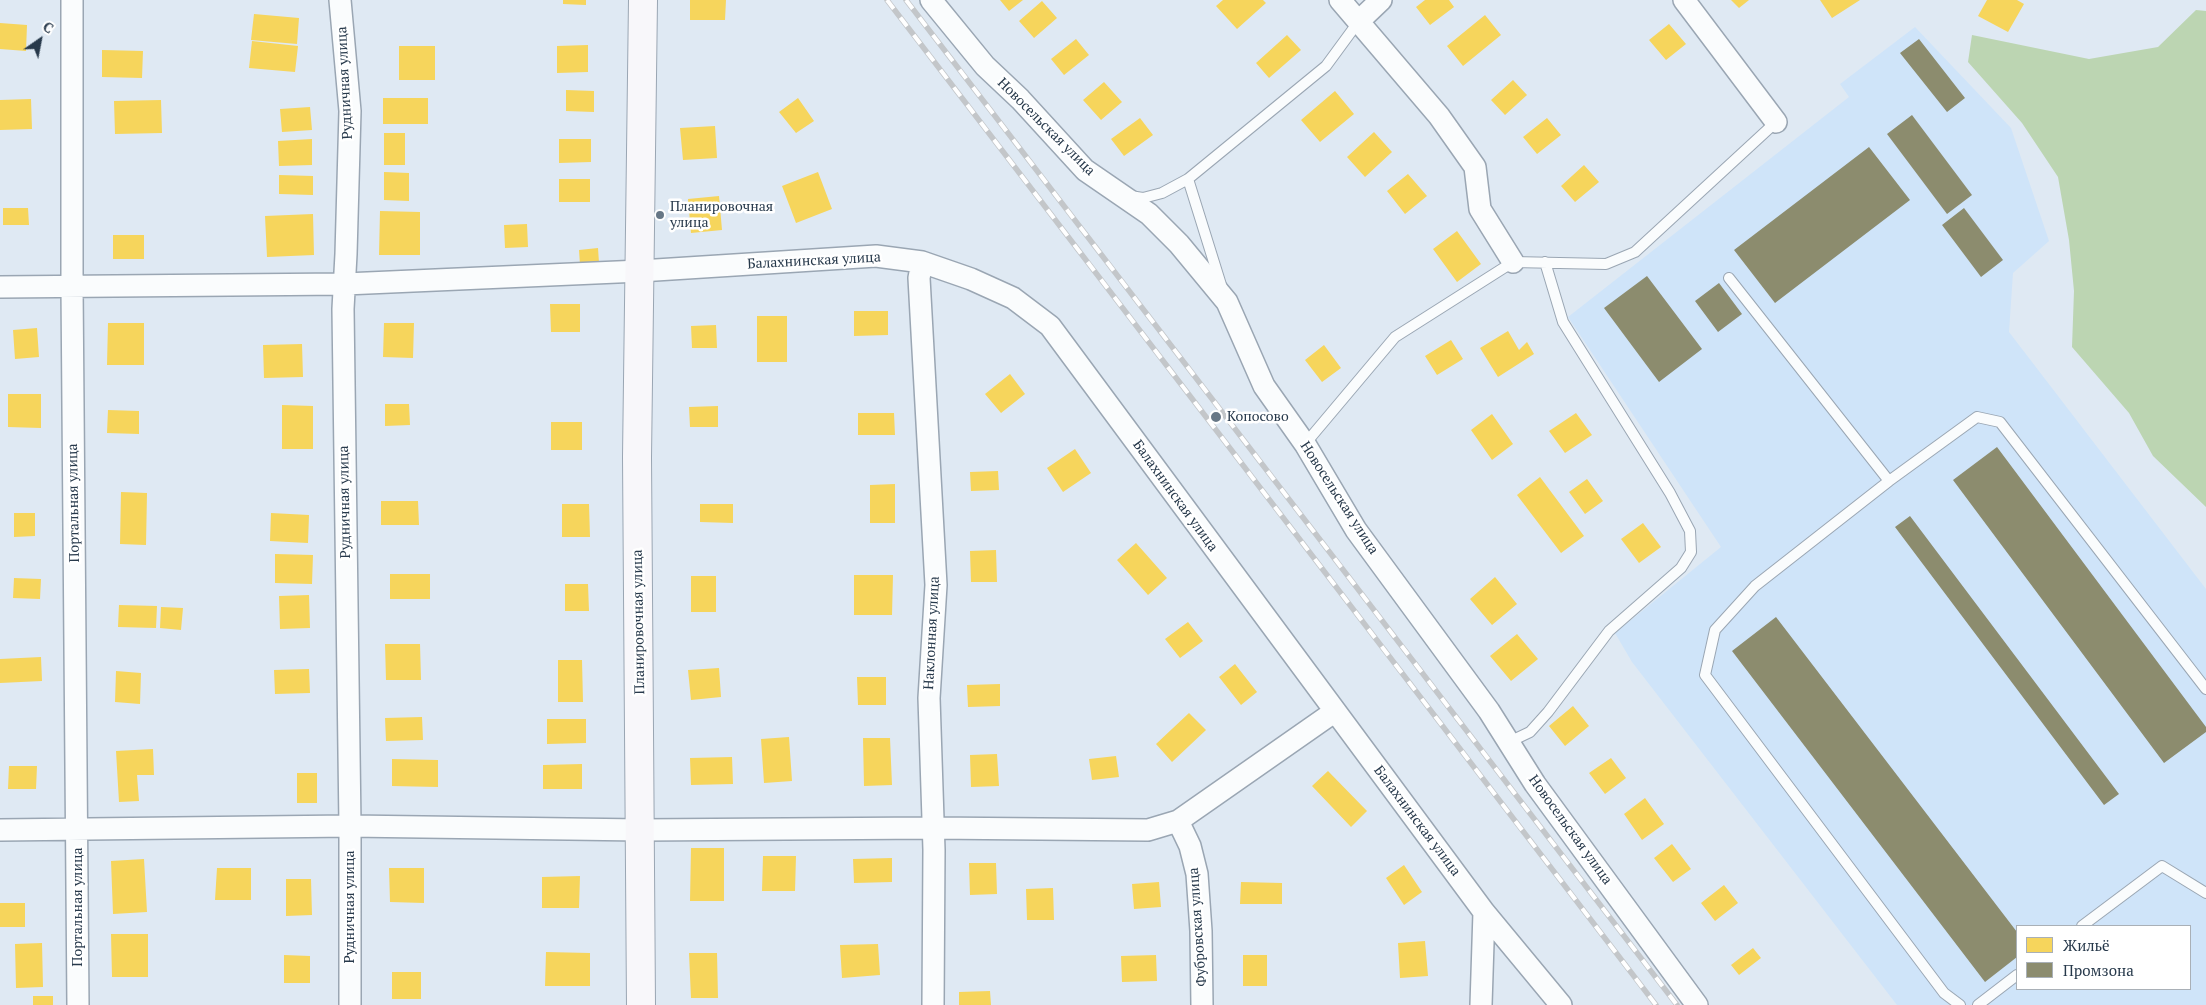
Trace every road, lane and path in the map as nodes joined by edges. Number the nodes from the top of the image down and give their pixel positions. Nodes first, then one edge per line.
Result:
1 (72, 0) edge
2 (340, 0) edge
3 (643, 0) edge
4 (931, 0) edge
5 (1340, 0) edge
6 (1382, 0) edge
7 (1684, 0) edge
8 (1359, 21) junction
9 (1776, 122) joint
10 (1188, 179) junction
11 (1118, 194) junction
12 (922, 262) junction
13 (1513, 262) junction
14 (1545, 262) junction
15 (640, 271) junction
16 (1729, 278) dead end
17 (345, 284) junction
18 (0, 287) edge
19 (72, 287) junction
20 (1227, 302) junction
21 (1305, 444) junction
22 (1889, 482) junction
23 (2206, 688) edge
24 (1334, 712) junction
25 (1509, 742) junction
26 (1178, 821) junction
27 (350, 826) junction
28 (932, 828) junction
29 (0, 830) edge
30 (641, 830) junction
31 (78, 831) junction
32 (2206, 893) edge
33 (1484, 912) junction
34 (2083, 925) edge
35 (2016, 976) edge
36 (78, 1005) edge
37 (350, 1005) edge
38 (641, 1005) edge
39 (933, 1005) edge
40 (1202, 1005) edge
41 (1481, 1005) edge
42 (1561, 1005) edge
43 (1697, 1005) edge
44 (1960, 1005) edge
45 (1978, 1005) edge

1 - 19 street, Портальная улица
2 - 17 street, Рудничная улица
3 - 15 main road, Планировочная улица
4 - 11 street, Новосельская улица
5 - 8 street
6 - 8 street
7 - 9 street
8 - 10 lane
8 - 13 street
9 - 14 lane
10 - 11 lane
10 - 20 lane
11 - 20 street, Новосельская улица
12 - 15 street, Балахнинская улица
12 - 24 street, Балахнинская улица
12 - 28 street, Наклонная улица
13 - 14 lane
13 - 21 lane
14 - 25 lane
15 - 17 street, Балахнинская улица
15 - 30 main road, Планировочная улица
16 - 22 lane
17 - 19 street, Балахнинская улица
17 - 27 street, Рудничная улица
18 - 19 street, Балахнинская улица
19 - 31 street, Портальная улица
20 - 21 street, Новосельская улица
21 - 25 street, Новосельская улица
22 - 23 lane
22 - 44 lane
24 - 26 street
24 - 33 street, Балахнинская улица
25 - 43 street, Новосельская улица
26 - 28 street
26 - 40 street, Фубровская улица
27 - 30 street
27 - 31 street
27 - 37 street, Рудничная улица
28 - 30 street
28 - 39 street, Наклонная улица
29 - 31 street
30 - 38 main road, Планировочная улица
31 - 36 street, Портальная улица
32 - 34 lane
33 - 41 street
33 - 42 street, Балахнинская улица
35 - 45 lane

